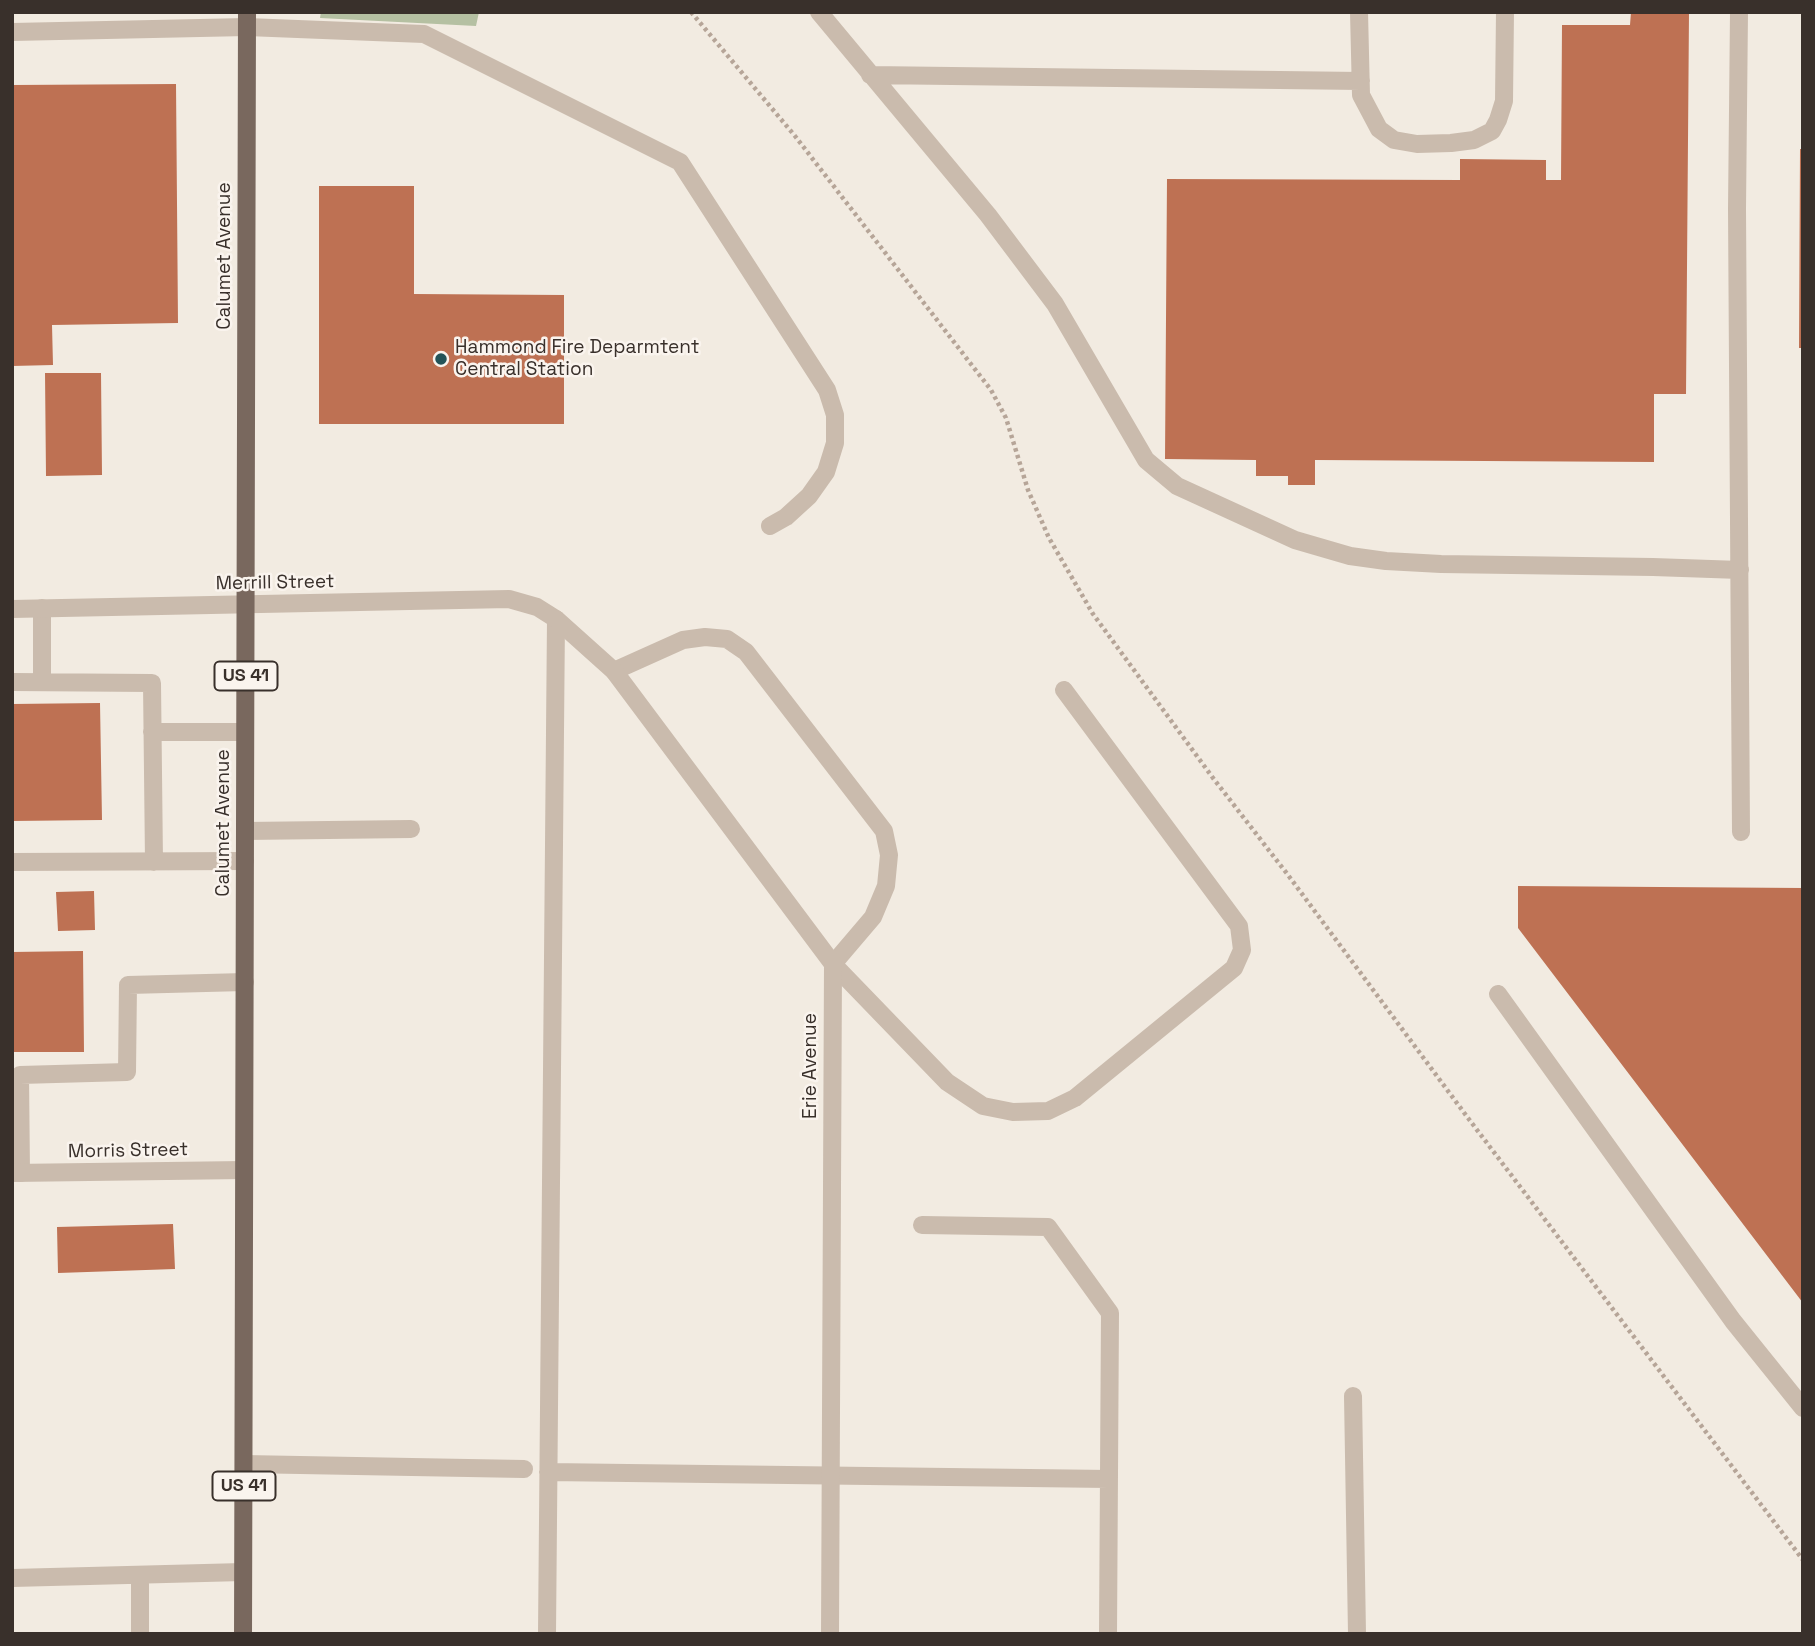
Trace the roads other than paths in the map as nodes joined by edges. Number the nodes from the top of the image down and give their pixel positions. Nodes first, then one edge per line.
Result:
1 (819, 12) edge
2 (1359, 12) edge
3 (1504, 12) edge
4 (1739, 12) edge
5 (247, 20) edge
6 (12, 32) edge
7 (870, 75) junction
8 (1361, 81) junction
9 (770, 526) dead end
10 (1740, 570) junction
11 (246, 605) junction
12 (42, 608) junction
13 (12, 609) edge
14 (556, 619) junction
15 (614, 671) junction
16 (12, 682) edge
17 (42, 682) junction
18 (1064, 690) dead end
19 (152, 732) junction
20 (245, 732) junction
21 (411, 829) dead end
22 (245, 831) junction
23 (1741, 832) dead end
24 (245, 861) junction
25 (12, 862) edge
26 (154, 862) junction
27 (833, 964) junction
28 (245, 982) junction
29 (1498, 994) dead end
30 (244, 1171) junction
31 (17, 1173) edge
32 (922, 1225) dead end
33 (1353, 1396) dead end
34 (1803, 1408) edge
35 (244, 1464) junction
36 (524, 1469) dead end
37 (548, 1472) junction
38 (830, 1476) junction
39 (1109, 1479) junction
40 (243, 1572) junction
41 (141, 1575) junction
42 (12, 1578) edge
43 (141, 1634) edge
44 (243, 1634) edge
45 (547, 1634) edge
46 (830, 1634) edge
47 (1108, 1634) edge
48 (1357, 1634) edge

1 - 7 street
2 - 8 street
3 - 8 street
4 - 10 street
5 - 6 street
5 - 9 street
5 - 11 main road, Calumet Avenue / US 41
7 - 8 street
7 - 10 street
10 - 23 street
11 - 12 street, Merrill Street
11 - 14 street, Merrill Street
11 - 20 main road, Calumet Avenue / US 41
12 - 13 street, Merrill Street
12 - 17 street
14 - 15 street
14 - 37 street
15 - 27 street
15 - 27 street
16 - 17 street
17 - 19 street
18 - 27 street
19 - 20 street
19 - 26 street
20 - 22 main road, Calumet Avenue / US 41
21 - 22 street
22 - 24 main road, Calumet Avenue / US 41
24 - 26 street
24 - 28 main road, Calumet Avenue / US 41
25 - 26 street
27 - 38 street, Erie Avenue
28 - 30 main road, Calumet Avenue / US 41
28 - 31 street
29 - 34 street
30 - 31 street, Morris Street
30 - 35 main road, Calumet Avenue / US 41
32 - 39 street
33 - 48 street
35 - 36 street
35 - 40 main road, Calumet Avenue / US 41
37 - 38 street
37 - 45 street
38 - 39 street
38 - 46 street, Erie Avenue
39 - 47 street
40 - 41 street
40 - 44 main road, Calumet Avenue / US 41
41 - 42 street
41 - 43 street

